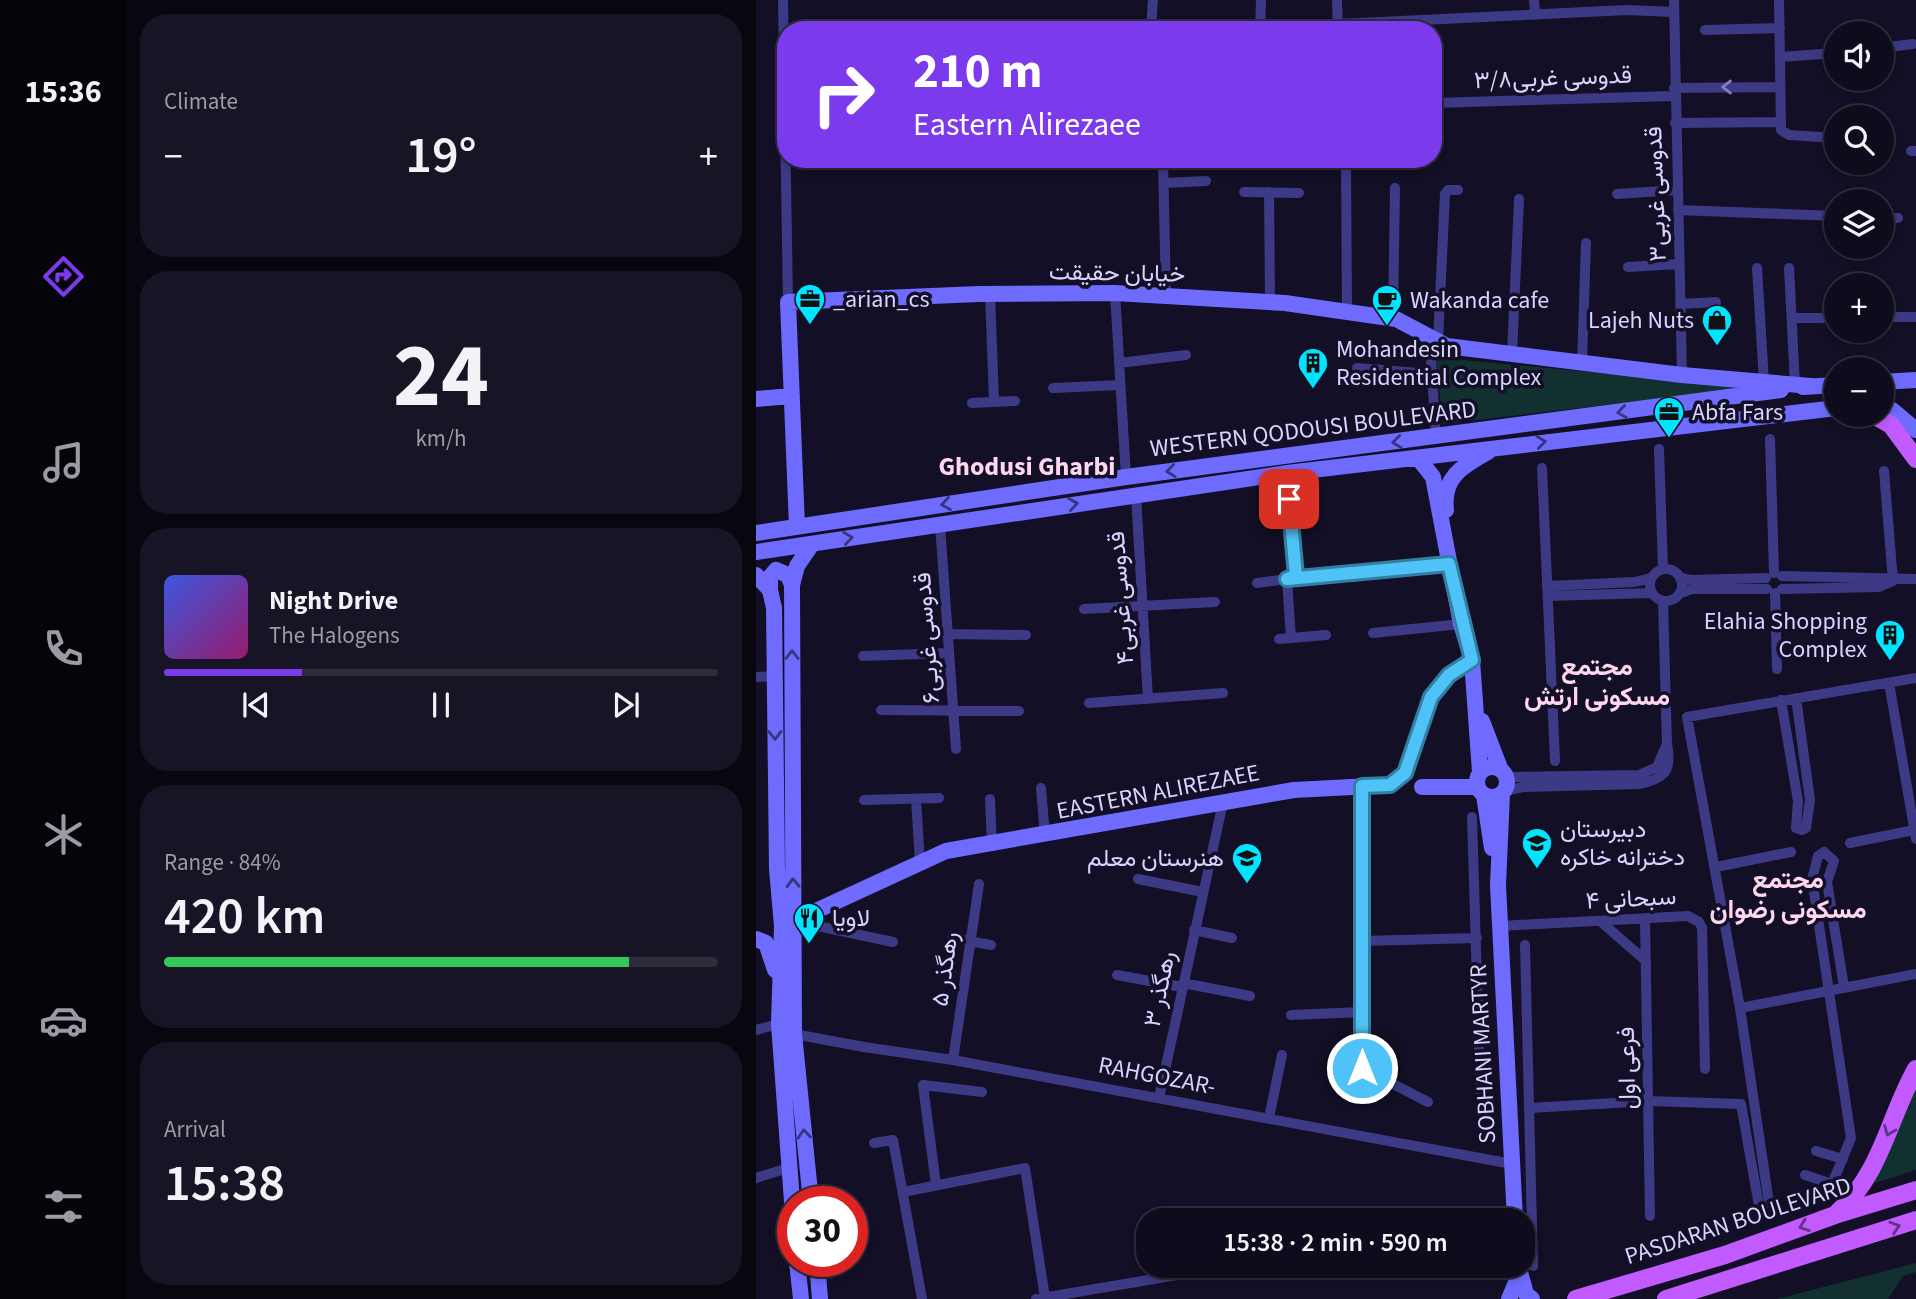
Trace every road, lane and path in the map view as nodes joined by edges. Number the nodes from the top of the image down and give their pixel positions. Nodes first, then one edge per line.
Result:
1 (783, 0) edge
2 (1153, 0) edge
3 (1261, 0) edge
4 (1337, 0) edge
5 (1534, 0) edge
6 (1779, 0) edge
7 (1627, 5) edge
8 (1674, 6) edge
9 (1535, 15) junction
10 (784, 21) edge
11 (1152, 21) edge
12 (1260, 21) edge
13 (1338, 21) edge
14 (1436, 21) edge
15 (1780, 28) junction
16 (1705, 30) dead end
17 (1913, 44) dead end
18 (1894, 46) edge
19 (1824, 54) edge
20 (1780, 57) junction
21 (1780, 87) junction
22 (1674, 92) junction
23 (1442, 103) edge
24 (1780, 122) junction
25 (1675, 123) junction
26 (1824, 137) edge
27 (786, 168) edge
28 (1163, 168) edge
29 (1346, 168) edge
30 (1206, 181) dead end
31 (1164, 183) junction
32 (1395, 188) dead end
33 (1458, 190) dead end
34 (1677, 190) junction
35 (1244, 192) dead end
36 (1269, 192) junction
37 (1299, 193) dead end
38 (1617, 194) dead end
39 (1519, 199) dead end
40 (1678, 211) junction
41 (1824, 216) edge
42 (1894, 218) edge
43 (1898, 218) dead end
44 (1586, 243) dead end
45 (1679, 264) junction
46 (1629, 267) dead end
47 (1757, 268) dead end
48 (1789, 268) dead end
49 (1115, 293) junction
50 (990, 294) junction
51 (1166, 296) junction
52 (788, 302) junction
53 (1270, 302) junction
54 (1716, 302) dead end
55 (1680, 304) junction
56 (1347, 311) junction
57 (1894, 317) edge
58 (1916, 317) edge
59 (1393, 318) junction
60 (1793, 318) junction
61 (1824, 318) edge
62 (1438, 341) junction
63 (1513, 354) junction
64 (1186, 355) dead end
65 (1582, 362) junction
66 (1119, 363) junction
67 (1357, 368) dead end
68 (1431, 374) junction
69 (1682, 375) junction
70 (1764, 382) junction
71 (1120, 385) junction
72 (1803, 385) junction
73 (1824, 385) edge
74 (1053, 388) dead end
75 (792, 396) junction
76 (756, 400) edge
77 (994, 401) junction
78 (1015, 401) dead end
79 (972, 404) dead end
80 (1824, 409) edge
81 (1894, 410) edge
82 (1916, 411) edge
83 (1894, 415) edge
84 (1892, 427) edge
85 (1916, 430) edge
86 (1436, 437) junction
87 (1770, 439) dead end
88 (1496, 447) junction
89 (1659, 449) dead end
90 (1418, 458) junction
91 (1258, 460) junction
92 (1915, 461) edge
93 (1542, 468) dead end
94 (1884, 471) dead end
95 (1287, 473) junction
96 (1126, 477) junction
97 (1260, 477) junction
98 (1029, 491) junction
99 (1136, 495) junction
100 (1032, 510) junction
101 (940, 524) junction
102 (797, 527) junction
103 (756, 533) edge
104 (812, 544) junction
105 (1446, 546) junction
106 (756, 552) edge
107 (1449, 564) junction
108 (1663, 569) junction
109 (756, 575) edge
110 (1651, 578) junction
111 (1680, 578) junction
112 (1287, 579) junction
113 (1916, 579) edge
114 (1893, 581) junction
115 (1257, 583) dead end
116 (1774, 583) junction
117 (792, 585) junction
118 (770, 590) junction
119 (1547, 591) junction
120 (1651, 593) junction
121 (1681, 593) junction
122 (1215, 602) dead end
123 (1663, 602) junction
124 (1143, 605) junction
125 (1084, 609) dead end
126 (1461, 624) junction
127 (1373, 633) dead end
128 (948, 634) junction
129 (1026, 635) dead end
130 (1326, 635) dead end
131 (1291, 638) junction
132 (1279, 639) dead end
133 (948, 653) junction
134 (863, 656) dead end
135 (1472, 660) junction
136 (1777, 669) dead end
137 (775, 676) junction
138 (756, 677) edge
139 (1916, 678) edge
140 (1889, 683) junction
141 (1223, 693) dead end
142 (1796, 698) junction
143 (1148, 699) junction
144 (1781, 700) junction
145 (1088, 703) dead end
146 (1476, 705) junction
147 (953, 709) junction
148 (881, 710) dead end
149 (1019, 711) dead end
150 (956, 749) dead end
151 (1555, 761) dead end
152 (1503, 782) junction
153 (1481, 784) junction
154 (1362, 786) junction
155 (1422, 787) dead end
156 (1041, 788) dead end
157 (939, 798) dead end
158 (916, 799) junction
159 (990, 799) dead end
160 (864, 800) dead end
161 (1223, 802) junction
162 (1472, 817) dead end
163 (1915, 835) edge
164 (1045, 836) junction
165 (1850, 843) dead end
166 (992, 845) junction
167 (1791, 852) dead end
168 (920, 864) junction
169 (1716, 867) junction
170 (1138, 879) dead end
171 (979, 884) dead end
172 (1497, 885) junction
173 (1203, 892) junction
174 (1645, 919) junction
175 (1600, 921) junction
176 (788, 924) junction
177 (1500, 926) junction
178 (1194, 930) junction
179 (756, 931) edge
180 (952, 938) dead end
181 (1232, 938) dead end
182 (1477, 938) junction
183 (756, 939) edge
184 (970, 941) junction
185 (1362, 941) junction
186 (893, 942) dead end
187 (991, 945) dead end
188 (1525, 945) dead end
189 (1646, 961) junction
190 (1916, 974) edge
191 (1117, 975) dead end
192 (1183, 985) junction
193 (779, 987) junction
194 (1844, 987) junction
195 (1829, 990) junction
196 (1250, 996) dead end
197 (1740, 1008) junction
198 (1362, 1012) junction
199 (1291, 1015) dead end
200 (779, 1024) junction
201 (756, 1030) edge
202 (794, 1034) junction
203 (1282, 1055) dead end
204 (953, 1059) junction
205 (1705, 1069) dead end
206 (1916, 1069) edge
207 (982, 1092) dead end
208 (1159, 1098) junction
209 (1649, 1101) junction
210 (1428, 1102) dead end
211 (1529, 1108) junction
212 (1482, 1114) dead end
213 (1269, 1118) junction
214 (874, 1143) dead end
215 (1816, 1151) dead end
216 (1843, 1159) junction
217 (1512, 1164) junction
218 (788, 1168) junction
219 (1805, 1175) dead end
220 (756, 1178) edge
221 (936, 1185) junction
222 (790, 1186) edge
223 (809, 1186) edge
224 (1916, 1190) edge
225 (903, 1192) junction
226 (1514, 1208) edge
227 (1525, 1208) edge
228 (1835, 1214) junction
229 (1650, 1216) dead end
230 (1916, 1220) edge
231 (1725, 1255) junction
232 (799, 1277) edge
233 (818, 1277) edge
234 (1160, 1278) edge
235 (1519, 1278) edge
236 (1524, 1278) edge
237 (1731, 1280) junction
238 (1041, 1298) edge
239 (801, 1299) edge
240 (820, 1299) edge
241 (922, 1299) edge
242 (1509, 1299) edge
243 (1532, 1299) edge
244 (1576, 1299) edge
245 (1666, 1299) edge

1 - 10 street
2 - 11 street
3 - 12 street
4 - 13 street
5 - 9 street
6 - 15 street
7 - 8 street
7 - 9 street
8 - 22 street, قدوسی غربی۳
9 - 14 street
15 - 16 street
15 - 20 street
17 - 18 street
19 - 20 street
20 - 21 street
21 -> 22 street, قدوسی غربی۳/۸
21 - 24 street
22 - 23 street, قدوسی غربی۳/۸
22 - 25 street, قدوسی غربی۳
24 - 25 street
24 - 26 street
25 - 34 street, قدوسی غربی۳
27 - 52 street
28 - 31 street
29 - 56 street
30 - 31 street
31 - 51 street
32 - 59 street
33 - 62 street
34 - 38 street
34 - 40 street, قدوسی غربی۳
35 - 36 street
36 - 37 street
36 - 53 street
39 - 63 street
40 - 41 street
40 - 45 street, قدوسی غربی۳
42 - 43 street
44 - 65 street
45 - 46 street
45 - 55 street, قدوسی غربی۳
47 - 70 street
48 - 60 street
49 - 50 street, خیابان حقیقت
49 - 51 street, خیابان حقیقت
49 - 66 street
50 - 52 street, خیابان حقیقت
50 - 77 street
51 - 53 street, خیابان حقیقت
52 - 75 street
53 - 56 street, خیابان حقیقت
54 - 55 street
55 - 69 street, قدوسی غربی۳
56 - 59 street, خیابان حقیقت
57 - 58 street
59 - 62 street, خیابان حقیقت
60 - 61 street
60 - 72 street
62 - 63 street, خیابان حقیقت
62 - 68 street
63 - 65 street, خیابان حقیقت
64 - 66 street
65 - 69 street, خیابان حقیقت
66 - 71 street
67 - 68 street
68 - 86 street
69 - 70 street, خیابان حقیقت
70 - 72 street, خیابان حقیقت
71 - 74 street
71 - 96 street
72 - 73 street, WESTERN QODOUSI BOULEVARD
72 -> 86 street, WESTERN QODOUSI BOULEVARD
75 - 76 street
75 - 102 street
77 - 78 street
77 - 79 street
88 -> 80 street, WESTERN QODOUSI BOULEVARD
81 - 82 street
83 - 85 street
84 - 92 main road
86 -> 91 street, WESTERN QODOUSI BOULEVARD
87 - 116 street
88 - 90 street, WESTERN QODOUSI BOULEVARD
88 - 105 street, SOBHANI MARTYR
89 - 108 street
90 - 95 street, WESTERN QODOUSI BOULEVARD
90 - 105 street, SOBHANI MARTYR
91 -> 96 street, WESTERN QODOUSI BOULEVARD
91 - 97 street
93 - 119 street
94 - 114 street
95 - 97 street, WESTERN QODOUSI BOULEVARD
95 - 112 street
96 - 98 street, WESTERN QODOUSI BOULEVARD
97 - 99 street, WESTERN QODOUSI BOULEVARD
98 - 100 street
98 -> 102 street, WESTERN QODOUSI BOULEVARD
100 -> 99 street, WESTERN QODOUSI BOULEVARD
99 - 124 street, قدوسی غربی۴
100 - 101 street, WESTERN QODOUSI BOULEVARD
104 -> 101 street, WESTERN QODOUSI BOULEVARD
101 - 128 street, قدوسی غربی۶
102 - 103 street, WESTERN QODOUSI BOULEVARD
104 - 106 street, WESTERN QODOUSI BOULEVARD
104 - 117 street
105 - 107 street, SOBHANI MARTYR
107 - 112 street
107 - 126 street, SOBHANI MARTYR
108 - 110 street
108 - 111 street
109 - 118 street
110 - 119 street
110 - 120 street
111 - 116 street
111 - 121 street
112 - 115 street
112 - 131 street
113 - 114 street
114 - 116 street
116 - 121 street
116 - 136 street
117 - 118 street
176 -> 117 street
118 - 137 street
119 - 120 street
119 - 151 street
120 - 123 street
121 - 123 street
122 - 124 street
123 - 152 street
124 - 125 street
124 - 143 street, قدوسی غربی۴
126 - 127 street
126 - 135 street, SOBHANI MARTYR
128 - 129 street
128 - 133 street, قدوسی غربی۶
130 - 131 street
131 - 132 street
133 - 134 street
133 - 147 street, قدوسی غربی۶
135 - 146 street, SOBHANI MARTYR
135 - 154 street, EASTERN ALIREZAEE
137 - 138 street
137 -> 176 street
139 - 140 street
140 - 142 street
140 - 163 street
141 - 143 street
142 - 144 street
142 - 144 street
143 - 145 street
144 - 169 street
146 - 152 street, SOBHANI MARTYR
146 - 153 street, SOBHANI MARTYR
147 - 148 street
147 - 149 street
147 - 150 street, قدوسی غربی۶
152 - 153 street
152 - 153 street
152 - 172 street, SOBHANI MARTYR
153 - 155 street
153 - 172 street, SOBHANI MARTYR
154 - 161 street, EASTERN ALIREZAEE
154 - 185 street
156 - 164 street
157 - 158 street
158 - 160 street
158 - 168 street
159 - 166 street
161 - 164 street, EASTERN ALIREZAEE
161 - 173 street, ۳ رهگذر
162 - 182 street
163 - 165 street
164 - 166 street, EASTERN ALIREZAEE
166 - 168 street, EASTERN ALIREZAEE
167 - 169 street
168 - 176 street, EASTERN ALIREZAEE
169 - 197 street
170 - 173 street
171 - 184 street, ۵ رهگذر
172 - 177 street, SOBHANI MARTYR
173 - 178 street, ۳ رهگذر
174 - 175 street, سبحانی ۴
174 - 189 street, فرعی اول
174 - 205 street, سبحانی ۴
175 - 177 street, سبحانی ۴
175 - 189 street
176 - 179 street, EASTERN ALIREZAEE
176 - 186 street
176 - 193 street
176 - 202 street
177 - 217 street, SOBHANI MARTYR
178 - 181 street
178 - 192 street, ۳ رهگذر
180 - 184 street
182 - 185 street
182 - 212 street
183 - 193 street
184 - 187 street
184 - 204 street, ۵ رهگذر
185 - 198 street
188 - 211 street
189 - 209 street, فرعی اول
190 - 194 street
191 - 192 street
192 - 196 street
192 - 208 street, ۳ رهگذر
193 - 200 street
194 - 195 street
194 - 195 street
195 - 197 street
195 - 216 street
197 - 209 street
198 - 199 street
198 - 210 street
200 - 201 street
200 - 218 street
202 - 204 street, RAHGOZAR-
223 -> 202 street
203 - 213 street
204 - 208 street, RAHGOZAR-
206 -> 228 main road
207 - 221 street
208 - 213 street, RAHGOZAR-
209 - 211 street
209 - 229 street, فرعی اول
211 - 227 street
213 - 217 street, RAHGOZAR-
214 - 225 street
215 - 216 street
216 - 219 street
217 - 226 street, SOBHANI MARTYR
218 - 220 street
218 - 222 street
221 - 225 street
221 - 238 street
224 - 228 main road, PASDARAN BOULEVARD
225 - 241 street
228 -> 231 main road, PASDARAN BOULEVARD
237 -> 230 main road
231 - 237 main road
231 - 244 main road, PASDARAN BOULEVARD
232 - 239 street
233 - 240 street
234 - 238 street
235 - 242 street
236 - 243 street
237 - 245 main road

